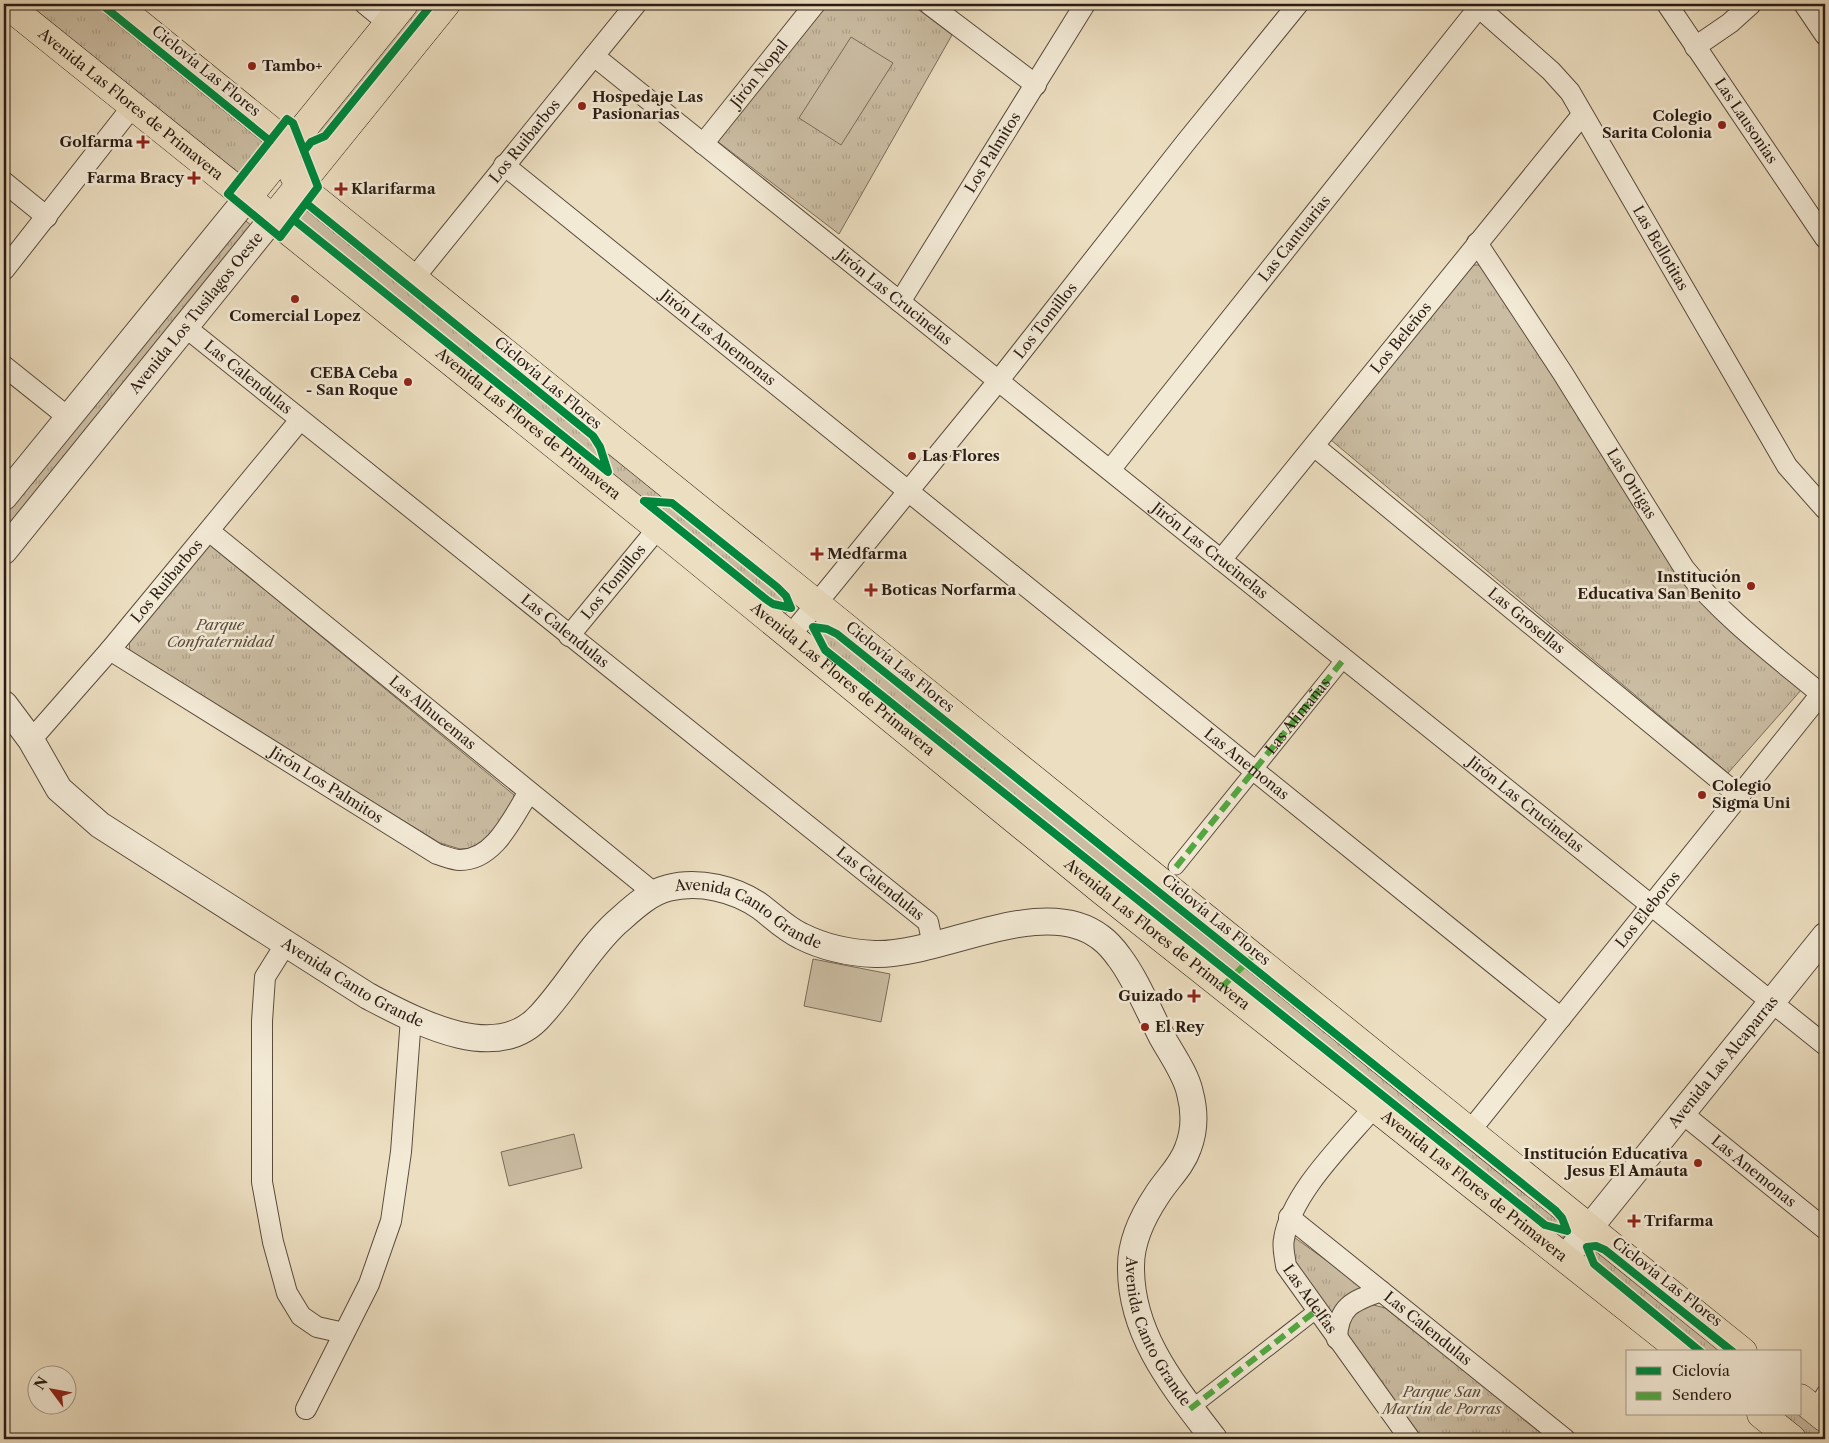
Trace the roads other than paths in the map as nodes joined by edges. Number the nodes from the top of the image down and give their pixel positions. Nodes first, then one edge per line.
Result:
1 (6, 4) edge
2 (115, 4) edge
3 (365, 4) edge
4 (446, 4) edge
5 (636, 4) edge
6 (815, 4) edge
7 (929, 4) edge
8 (1085, 4) edge
9 (1298, 4) edge
10 (1667, 4) edge
11 (1751, 4) edge
12 (1804, 4) edge
13 (1477, 5) edge
14 (396, 13) edge
15 (1825, 35) edge
16 (1695, 47) junction
17 (594, 56) junction
18 (1036, 85) junction
19 (132, 107) junction
20 (1582, 115) junction
21 (703, 144) junction
22 (284, 153) junction
23 (504, 166) junction
24 (4, 182) edge
25 (299, 186) junction
26 (248, 197) junction
27 (47, 217) junction
28 (273, 218) junction
29 (1825, 238) edge
30 (1477, 244) junction
31 (4, 270) edge
32 (414, 278) junction
33 (900, 302) junction
34 (184, 326) junction
35 (4, 366) edge
36 (999, 380) junction
37 (69, 418) junction
38 (300, 420) junction
39 (1314, 446) junction
40 (1110, 470) junction
41 (908, 493) junction
42 (4, 497) edge
43 (1825, 509) edge
44 (930, 511) joint
45 (658, 528) junction
46 (209, 531) junction
47 (4, 551) edge
48 (1221, 560) junction
49 (818, 602) junction
50 (569, 636) junction
51 (790, 636) junction
52 (110, 650) junction
53 (1344, 659) junction
54 (1823, 692) edge
55 (4, 704) edge
56 (31, 740) junction
57 (1254, 773) junction
58 (529, 792) junction
59 (1738, 795) junction
60 (1176, 867) dead end
61 (654, 893) junction
62 (1650, 906) junction
63 (1825, 936) edge
64 (933, 944) junction
65 (285, 945) junction
66 (1770, 1003) junction
67 (411, 1018) junction
68 (1561, 1018) junction
69 (1825, 1045) edge
70 (1375, 1106) junction
71 (1683, 1114) junction
72 (1470, 1130) junction
73 (1289, 1217) junction
74 (1590, 1229) junction
75 (1825, 1230) edge
76 (1565, 1258) junction
77 (1381, 1291) junction
78 (1317, 1310) junction
79 (344, 1333) junction
80 (1337, 1339) junction
81 (1680, 1350) edge
82 (1741, 1350) edge
83 (306, 1409) dead end
84 (1190, 1409) junction
85 (1763, 1416) edge
86 (1214, 1439) edge
87 (1410, 1439) edge
88 (1565, 1439) edge
89 (1792, 1439) edge

1 - 19 main road, Avenida Las Flores de Primavera
2 - 22 main road
3 - 14 street
4 - 25 main road, Avenida Los Tusilagos Oeste
5 - 17 street, Los Ruibarbos
6 - 21 street, Jirón Nopal
7 - 18 street
8 - 18 street, Los Palmitos
9 - 36 street, Los Tomillos
10 - 16 street, Las Lausonias
11 - 16 street
12 - 15 street
13 - 20 street, Las Bellotitas
13 - 40 street, Las Cantuarias
14 - 22 main road
16 - 29 street, Las Lausonias
17 - 21 street, Jirón Las Crucinelas
17 - 23 street, Los Ruibarbos
18 - 33 street, Los Palmitos
19 - 26 main road, Avenida Las Flores de Primavera
19 - 27 street
20 - 30 street, Los Beleños
20 - 43 street, Las Bellotitas
21 - 33 street, Jirón Las Crucinelas
22 - 25 main road
22 - 26 main road
23 - 32 street, Los Ruibarbos
23 - 41 street, Jirón Las Anemonas
24 - 27 street
25 - 28 main road, Avenida Los Tusilagos Oeste
25 - 32 main road
26 - 28 main road, Avenida Las Flores de Primavera
26 - 37 street
27 - 31 street
28 - 34 street, Avenida Los Tusilagos Oeste
28 - 45 main road, Avenida Las Flores de Primavera
30 - 39 street, Los Beleños
30 - 54 street, Las Ortigas
32 - 49 main road
33 - 36 street, Jirón Las Crucinelas
34 - 38 street, Las Calendulas
34 - 47 street, Avenida Los Tusilagos Oeste
35 - 37 street
36 - 40 street, Jirón Las Crucinelas
36 - 41 street, Los Tomillos
37 - 42 street
38 - 46 street, Los Ruibarbos
38 - 50 street, Las Calendulas
39 - 48 street, Los Beleños
39 - 59 street, Las Grosellas
40 - 48 street, Jirón Las Crucinelas
41 - 44 street, Jirón Las Anemonas
41 - 49 street, Los Tomillos
44 - 57 street, Las Anemonas
45 - 50 street, Los Tomillos
45 - 51 main road, Avenida Las Flores de Primavera
46 - 52 street, Los Ruibarbos
46 - 58 street, Las Alhucemas
48 - 53 street, Jirón Las Crucinelas
49 - 51 street, Los Tomillos
49 - 72 main road
50 - 64 street, Las Calendulas
51 - 70 main road, Avenida Las Flores de Primavera
52 - 56 street, Los Ruibarbos
52 - 58 street, Jirón Los Palmitos
53 - 57 street, Las Alimañas
53 - 62 street, Jirón Las Crucinelas
54 - 59 street, Los Eleboros
55 - 56 street, Avenida Canto Grande
56 - 65 street, Avenida Canto Grande
57 - 60 street, Las Alimañas
57 - 68 street, Las Anemonas
58 - 61 street, Las Alhucemas
59 - 62 street, Los Eleboros
61 - 64 street, Avenida Canto Grande
61 - 67 street, Avenida Canto Grande
62 - 66 street, Jirón Las Crucinelas
62 - 68 street, Los Eleboros
63 - 66 street, Avenida Las Alcaparras
64 - 84 street, Avenida Canto Grande
65 - 67 street, Avenida Canto Grande
65 - 79 street
66 - 69 street, Jirón Las Crucinelas
66 - 71 street, Avenida Las Alcaparras
67 - 79 street
68 - 72 street, Los Eleboros
70 - 73 street, Las Adelfas
70 - 76 main road, Avenida Las Flores de Primavera
71 - 74 street, Avenida Las Alcaparras
71 - 75 street, Las Anemonas
72 - 74 main road
73 - 77 street, Las Calendulas
73 - 78 street, Las Adelfas
74 - 76 street, Avenida Las Alcaparras
74 - 82 main road
76 - 81 main road, Avenida Las Flores de Primavera
77 - 80 street
77 - 88 street, Las Calendulas
78 - 80 street, Las Adelfas
78 - 84 street
79 - 83 street
80 - 87 street, Las Adelfas
84 - 86 street, Avenida Canto Grande
85 - 89 main road

